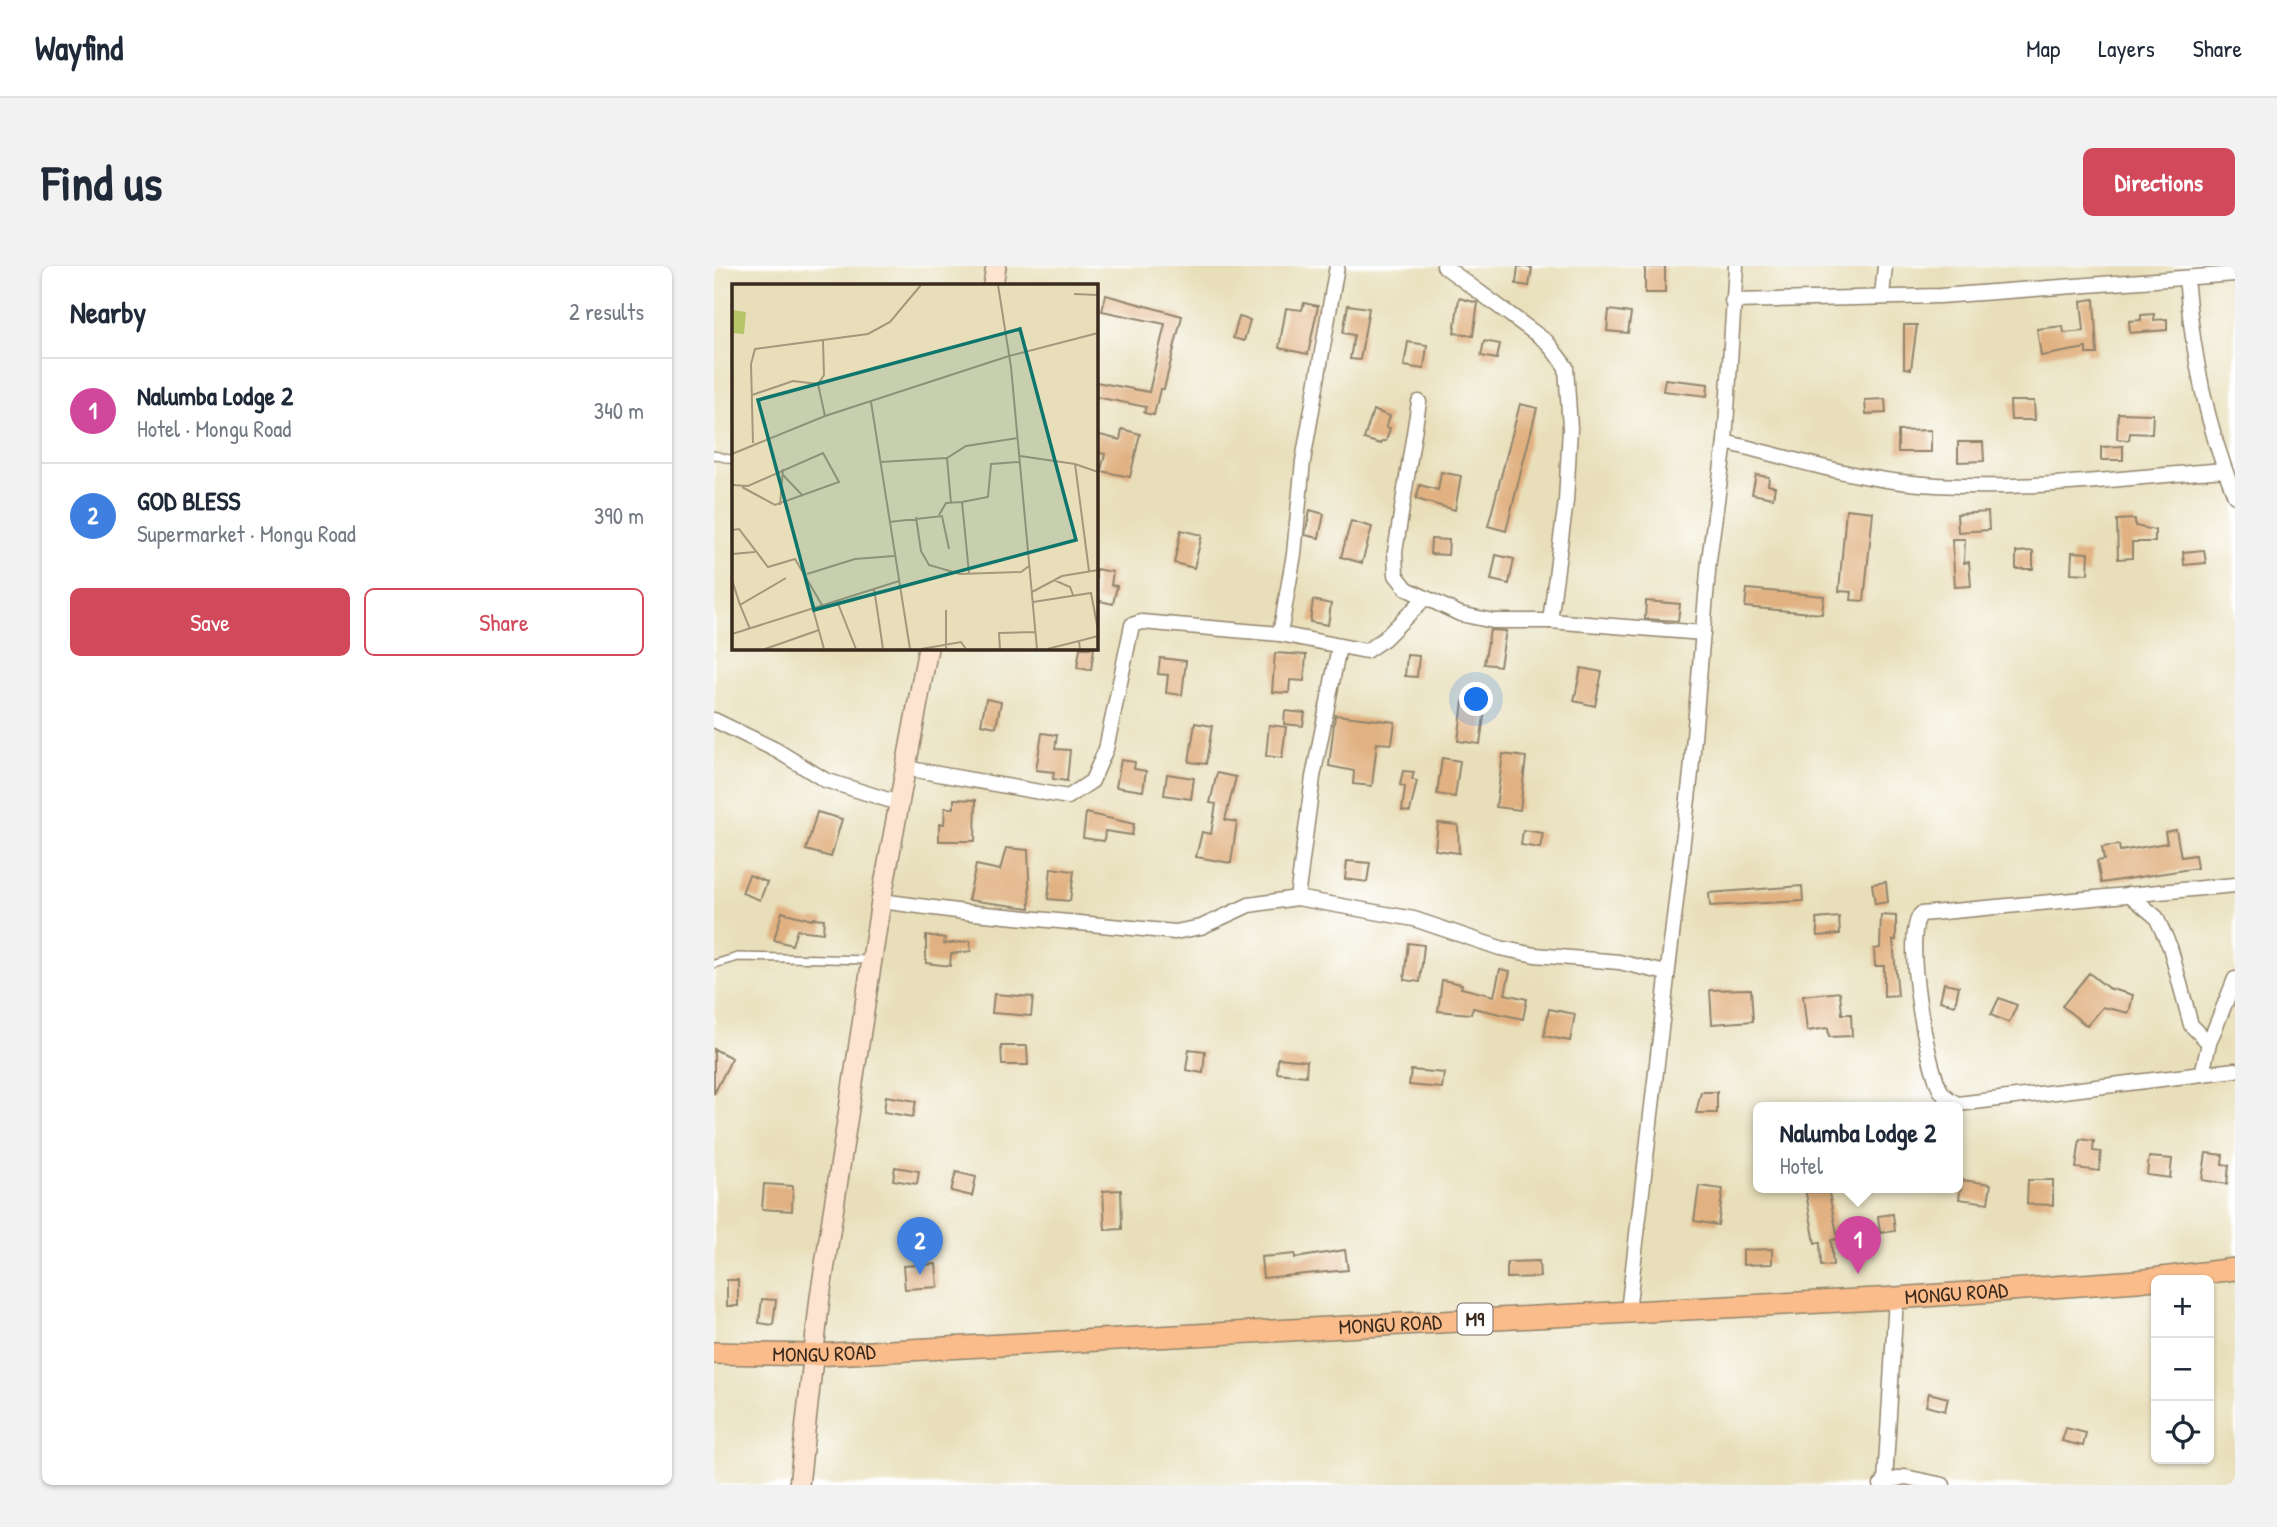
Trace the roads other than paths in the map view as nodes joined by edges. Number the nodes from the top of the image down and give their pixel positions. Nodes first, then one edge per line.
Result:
1 (996, 266) edge
2 (1337, 266) edge
3 (1444, 266) edge
4 (1736, 266) edge
5 (1885, 266) edge
6 (2100, 266) edge
7 (2235, 274) edge
8 (2186, 278) junction
9 (2102, 282) junction
10 (993, 284) edge
11 (1882, 296) junction
12 (1732, 301) junction
13 (1419, 402) dead end
14 (1724, 442) junction
15 (714, 455) edge
16 (732, 460) edge
17 (2225, 470) junction
18 (2235, 496) edge
19 (1424, 599) junction
20 (1549, 621) junction
21 (1703, 633) junction
22 (1280, 634) junction
23 (1339, 648) junction
24 (928, 649) edge
25 (714, 720) edge
26 (905, 768) junction
27 (898, 803) junction
28 (2235, 885) edge
29 (2129, 894) junction
30 (1297, 898) junction
31 (881, 901) junction
32 (873, 960) junction
33 (714, 964) edge
34 (1666, 973) junction
35 (2235, 979) edge
36 (2209, 1043) junction
37 (2235, 1070) edge
38 (2202, 1074) junction
39 (1956, 1102) edge
40 (1963, 1104) edge
41 (2235, 1269) edge
42 (1896, 1298) junction
43 (1628, 1311) junction
44 (714, 1353) edge
45 (814, 1355) junction
46 (1883, 1484) edge
47 (799, 1485) edge
48 (1943, 1485) edge

1 - 10 main road
2 - 22 street
3 - 20 street
4 - 12 street
5 - 11 street
6 - 9 street
7 - 8 street
8 - 9 street
8 - 17 street
9 - 11 street
11 - 12 street
12 - 14 street
13 - 19 street
14 - 17 street
14 - 21 street
15 - 16 lane
17 - 18 street
19 - 20 street
19 - 23 street
20 - 21 street
21 - 34 street
22 - 23 street
22 - 26 street
23 - 30 street
24 - 26 main road
25 - 27 street
26 - 27 main road
27 - 31 main road
28 - 29 street
29 - 36 street
29 - 39 street
30 - 31 street
30 - 34 street
31 - 32 main road
32 - 33 lane
32 - 45 main road
34 - 43 street
35 - 36 street
36 - 38 street
37 - 38 street
38 - 40 street
41 - 42 main road, MONGU ROAD / M9
42 - 43 main road, MONGU ROAD / M9
42 - 46 street
43 - 45 main road, MONGU ROAD / M9
44 - 45 main road, MONGU ROAD / M9
45 - 47 main road
46 - 48 street

